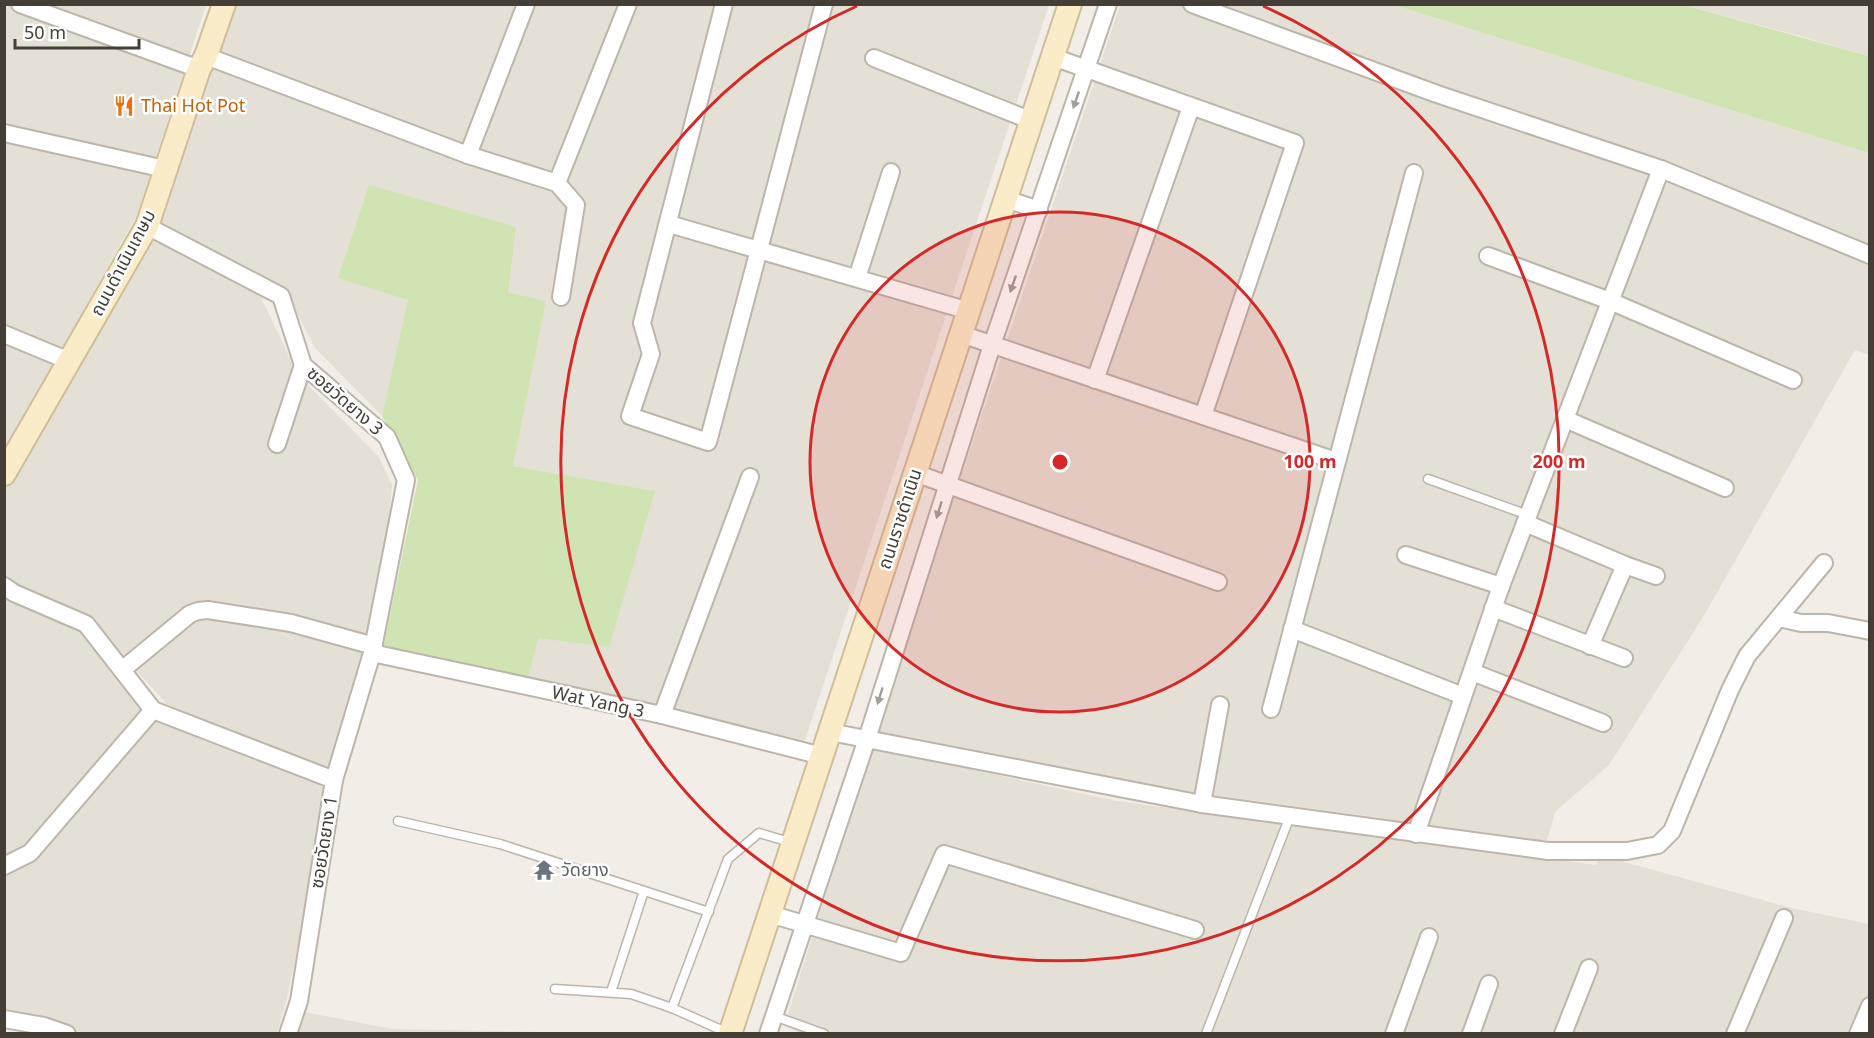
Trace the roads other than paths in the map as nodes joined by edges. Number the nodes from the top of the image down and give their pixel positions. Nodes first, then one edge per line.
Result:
1 (20, 4) edge
2 (224, 4) edge
3 (526, 4) edge
4 (628, 4) edge
5 (724, 4) edge
6 (824, 4) edge
7 (1070, 4) edge
8 (1107, 4) edge
9 (1192, 4) edge
10 (1053, 57) junction
11 (874, 58) dead end
12 (202, 63) junction
13 (1087, 70) junction
14 (1191, 108) junction
15 (1032, 121) junction
16 (4, 133) edge
17 (468, 155) junction
18 (165, 169) junction
19 (1661, 169) junction
20 (891, 172) dead end
21 (1414, 173) dead end
22 (556, 183) junction
23 (1006, 199) junction
24 (1038, 210) junction
25 (669, 224) junction
26 (147, 226) junction
27 (758, 250) junction
28 (1869, 255) edge
29 (1488, 256) dead end
30 (857, 278) junction
31 (561, 297) dead end
32 (1610, 301) junction
33 (969, 311) junction
34 (4, 334) edge
35 (961, 334) junction
36 (992, 345) junction
37 (69, 361) junction
38 (303, 365) junction
39 (1095, 380) junction
40 (1793, 380) dead end
41 (1203, 416) junction
42 (1565, 419) junction
43 (277, 444) dead end
44 (1336, 461) junction
45 (915, 473) junction
46 (4, 474) edge
47 (750, 477) dead end
48 (1428, 479) dead end
49 (947, 485) junction
50 (1725, 488) dead end
51 (1527, 519) junction
52 (1406, 555) dead end
53 (1824, 563) dead end
54 (1625, 566) junction
55 (1656, 576) dead end
56 (1218, 582) dead end
57 (4, 586) edge
58 (1501, 586) junction
59 (1493, 608) junction
60 (1779, 618) junction
61 (1292, 629) junction
62 (1869, 631) edge
63 (1590, 646) junction
64 (373, 650) junction
65 (1624, 658) dead end
66 (122, 670) junction
67 (1472, 672) junction
68 (1463, 696) junction
69 (1220, 705) dead end
70 (1271, 709) dead end
71 (153, 710) junction
72 (662, 716) junction
73 (1603, 723) dead end
74 (830, 732) junction
75 (867, 739) junction
76 (822, 756) junction
77 (334, 780) junction
78 (1202, 804) junction
79 (1290, 816) junction
80 (398, 821) dead end
81 (1416, 834) junction
82 (793, 843) junction
83 (4, 866) edge
84 (644, 891) junction
85 (709, 912) junction
86 (770, 914) junction
87 (1784, 918) dead end
88 (805, 924) junction
89 (1196, 930) dead end
90 (1429, 937) dead end
91 (1589, 968) dead end
92 (1489, 984) dead end
93 (555, 989) dead end
94 (611, 992) junction
95 (1869, 1006) edge
96 (672, 1008) junction
97 (774, 1016) junction
98 (4, 1019) edge
99 (68, 1034) edge
100 (288, 1034) edge
101 (729, 1034) edge
102 (768, 1034) edge
103 (824, 1034) edge
104 (1206, 1034) edge
105 (1394, 1034) edge
106 (1471, 1034) edge
107 (1563, 1034) edge
108 (1735, 1034) edge
109 (1858, 1034) edge

1 - 12 street
2 - 12 main road, ถนนดำเนินเกษม
3 - 17 street
4 - 22 street
5 - 25 street
6 - 27 street
7 - 10 main road, ถนนราชดำเนิน
8 - 13 street
9 - 19 street
10 - 13 street
10 - 15 main road, ถนนราชดำเนิน
11 - 15 street
12 - 17 street
12 - 18 main road, ถนนดำเนินเกษม
13 - 14 street
13 -> 24 street
14 - 39 street
14 - 41 street
15 - 23 main road, ถนนราชดำเนิน
16 - 18 street
17 - 22 street
18 - 26 main road, ถนนดำเนินเกษม
19 - 28 street
19 - 32 street
20 - 30 street
21 - 44 street
22 - 31 street
23 - 24 street
23 - 33 main road, ถนนราชดำเนิน
24 -> 36 street
25 - 27 street
25 - 27 street
26 - 37 main road, ถนนดำเนินเกษม
26 - 38 street, ซอยวัดยาง 3
27 - 30 street
29 - 32 street
30 - 33 street
32 - 40 street
32 - 42 street
33 - 35 main road, ถนนราชดำเนิน
34 - 37 street
35 - 36 street
35 - 45 main road, ถนนราชดำเนิน
36 - 39 street
36 - 49 street
37 - 46 main road, ถนนดำเนินเกษม
38 - 43 street
38 - 64 street, ซอยวัดยาง 3
39 - 41 street
41 - 44 street
42 - 50 street
42 - 51 street
44 - 61 street
45 - 49 street
45 - 74 main road, ถนนราชดำเนิน
47 - 72 street
48 - 51 lane
49 - 56 street
49 -> 75 street
51 - 54 street
51 - 58 street
52 - 58 street
53 - 60 street
54 - 55 street
54 - 63 street
57 - 66 street
58 - 59 street
59 - 63 street
59 - 67 street
60 - 62 street
60 - 81 street
61 - 68 street
61 - 70 street
63 - 65 street
64 - 66 street, Wat Yang 3
64 - 72 street, Wat Yang 3
64 - 77 street, ซอยวัดยาง 1
66 - 71 street
67 - 68 street
67 - 73 street
68 - 81 street
69 - 78 street
71 - 77 street
71 - 83 street
72 - 76 street, Wat Yang 3
74 - 75 street
74 - 76 main road, ถนนราชดำเนิน
75 - 78 street
75 - 88 street
76 - 82 main road, ถนนราชดำเนิน
77 - 100 street, ซอยวัดยาง 1
78 - 79 street
79 - 81 street
79 - 104 lane
80 - 84 lane
82 - 85 lane
82 - 86 main road, ถนนราชดำเนิน
84 - 85 lane
84 - 94 lane
85 - 96 lane
86 - 88 street
86 - 101 main road, ถนนราชดำเนิน
87 - 108 street
88 - 89 street
88 - 97 street
90 - 105 street
91 - 107 street
92 - 106 street
93 - 94 lane
94 - 96 lane
95 - 109 street
96 - 101 lane
97 - 102 street
97 - 103 lane
98 - 99 street

